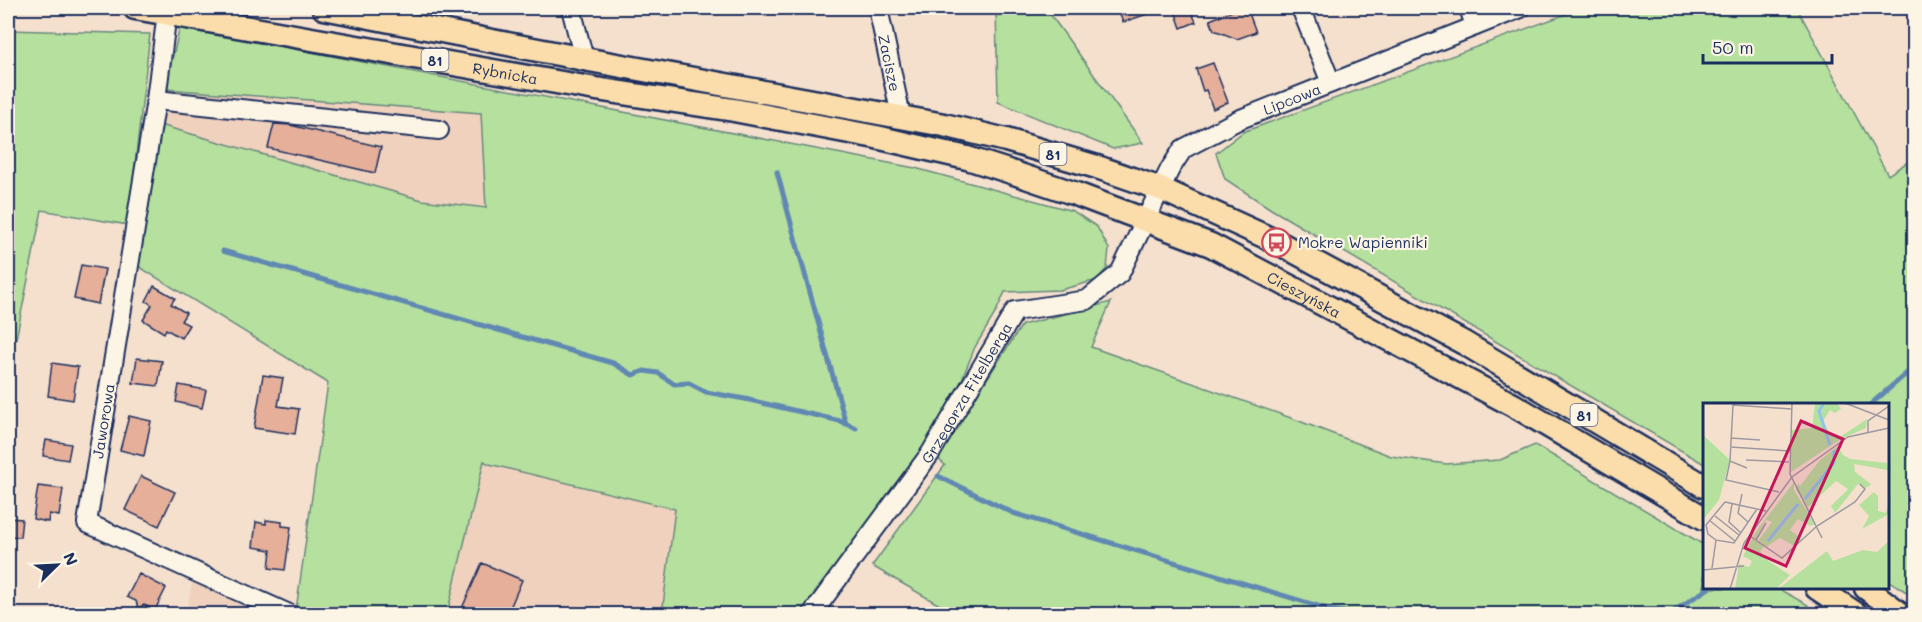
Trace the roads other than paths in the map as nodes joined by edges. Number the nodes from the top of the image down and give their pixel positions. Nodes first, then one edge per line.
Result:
1 (135, 8) edge
2 (324, 8) edge
3 (571, 8) edge
4 (878, 8) edge
5 (1301, 8) edge
6 (1469, 8) edge
7 (1521, 8) edge
8 (167, 12) junction
9 (1476, 26) junction
10 (584, 59) junction
11 (1331, 83) junction
12 (156, 100) junction
13 (893, 115) junction
14 (440, 130) dead end
15 (876, 137) joint
16 (1161, 189) junction
17 (1147, 220) junction
18 (1703, 485) edge
19 (1703, 517) edge
20 (1818, 589) edge
21 (1867, 589) edge
22 (289, 615) edge
23 (812, 615) edge
24 (1856, 615) edge
25 (1901, 615) edge

1 - 8 main road, Rybnicka / 81
2 - 10 main road, Rybnicka / 81
3 - 10 street
4 - 13 street, Zacisze
5 - 11 street
6 - 9 street
7 - 9 street, Lipcowa
8 - 12 street
8 - 15 main road, Rybnicka / 81
9 - 11 street, Lipcowa
10 - 13 main road, Rybnicka / 81
11 - 16 street, Lipcowa
12 - 14 street
12 - 22 street, Jaworowa
13 - 16 main road, 81
15 - 17 main road, Cieszyńska / 81
16 - 17 street, Lipcowa
16 - 18 main road, 81
17 - 19 main road, Cieszyńska / 81
17 - 23 street, Grzegorza Fitelberga
20 - 24 main road
21 - 25 main road

